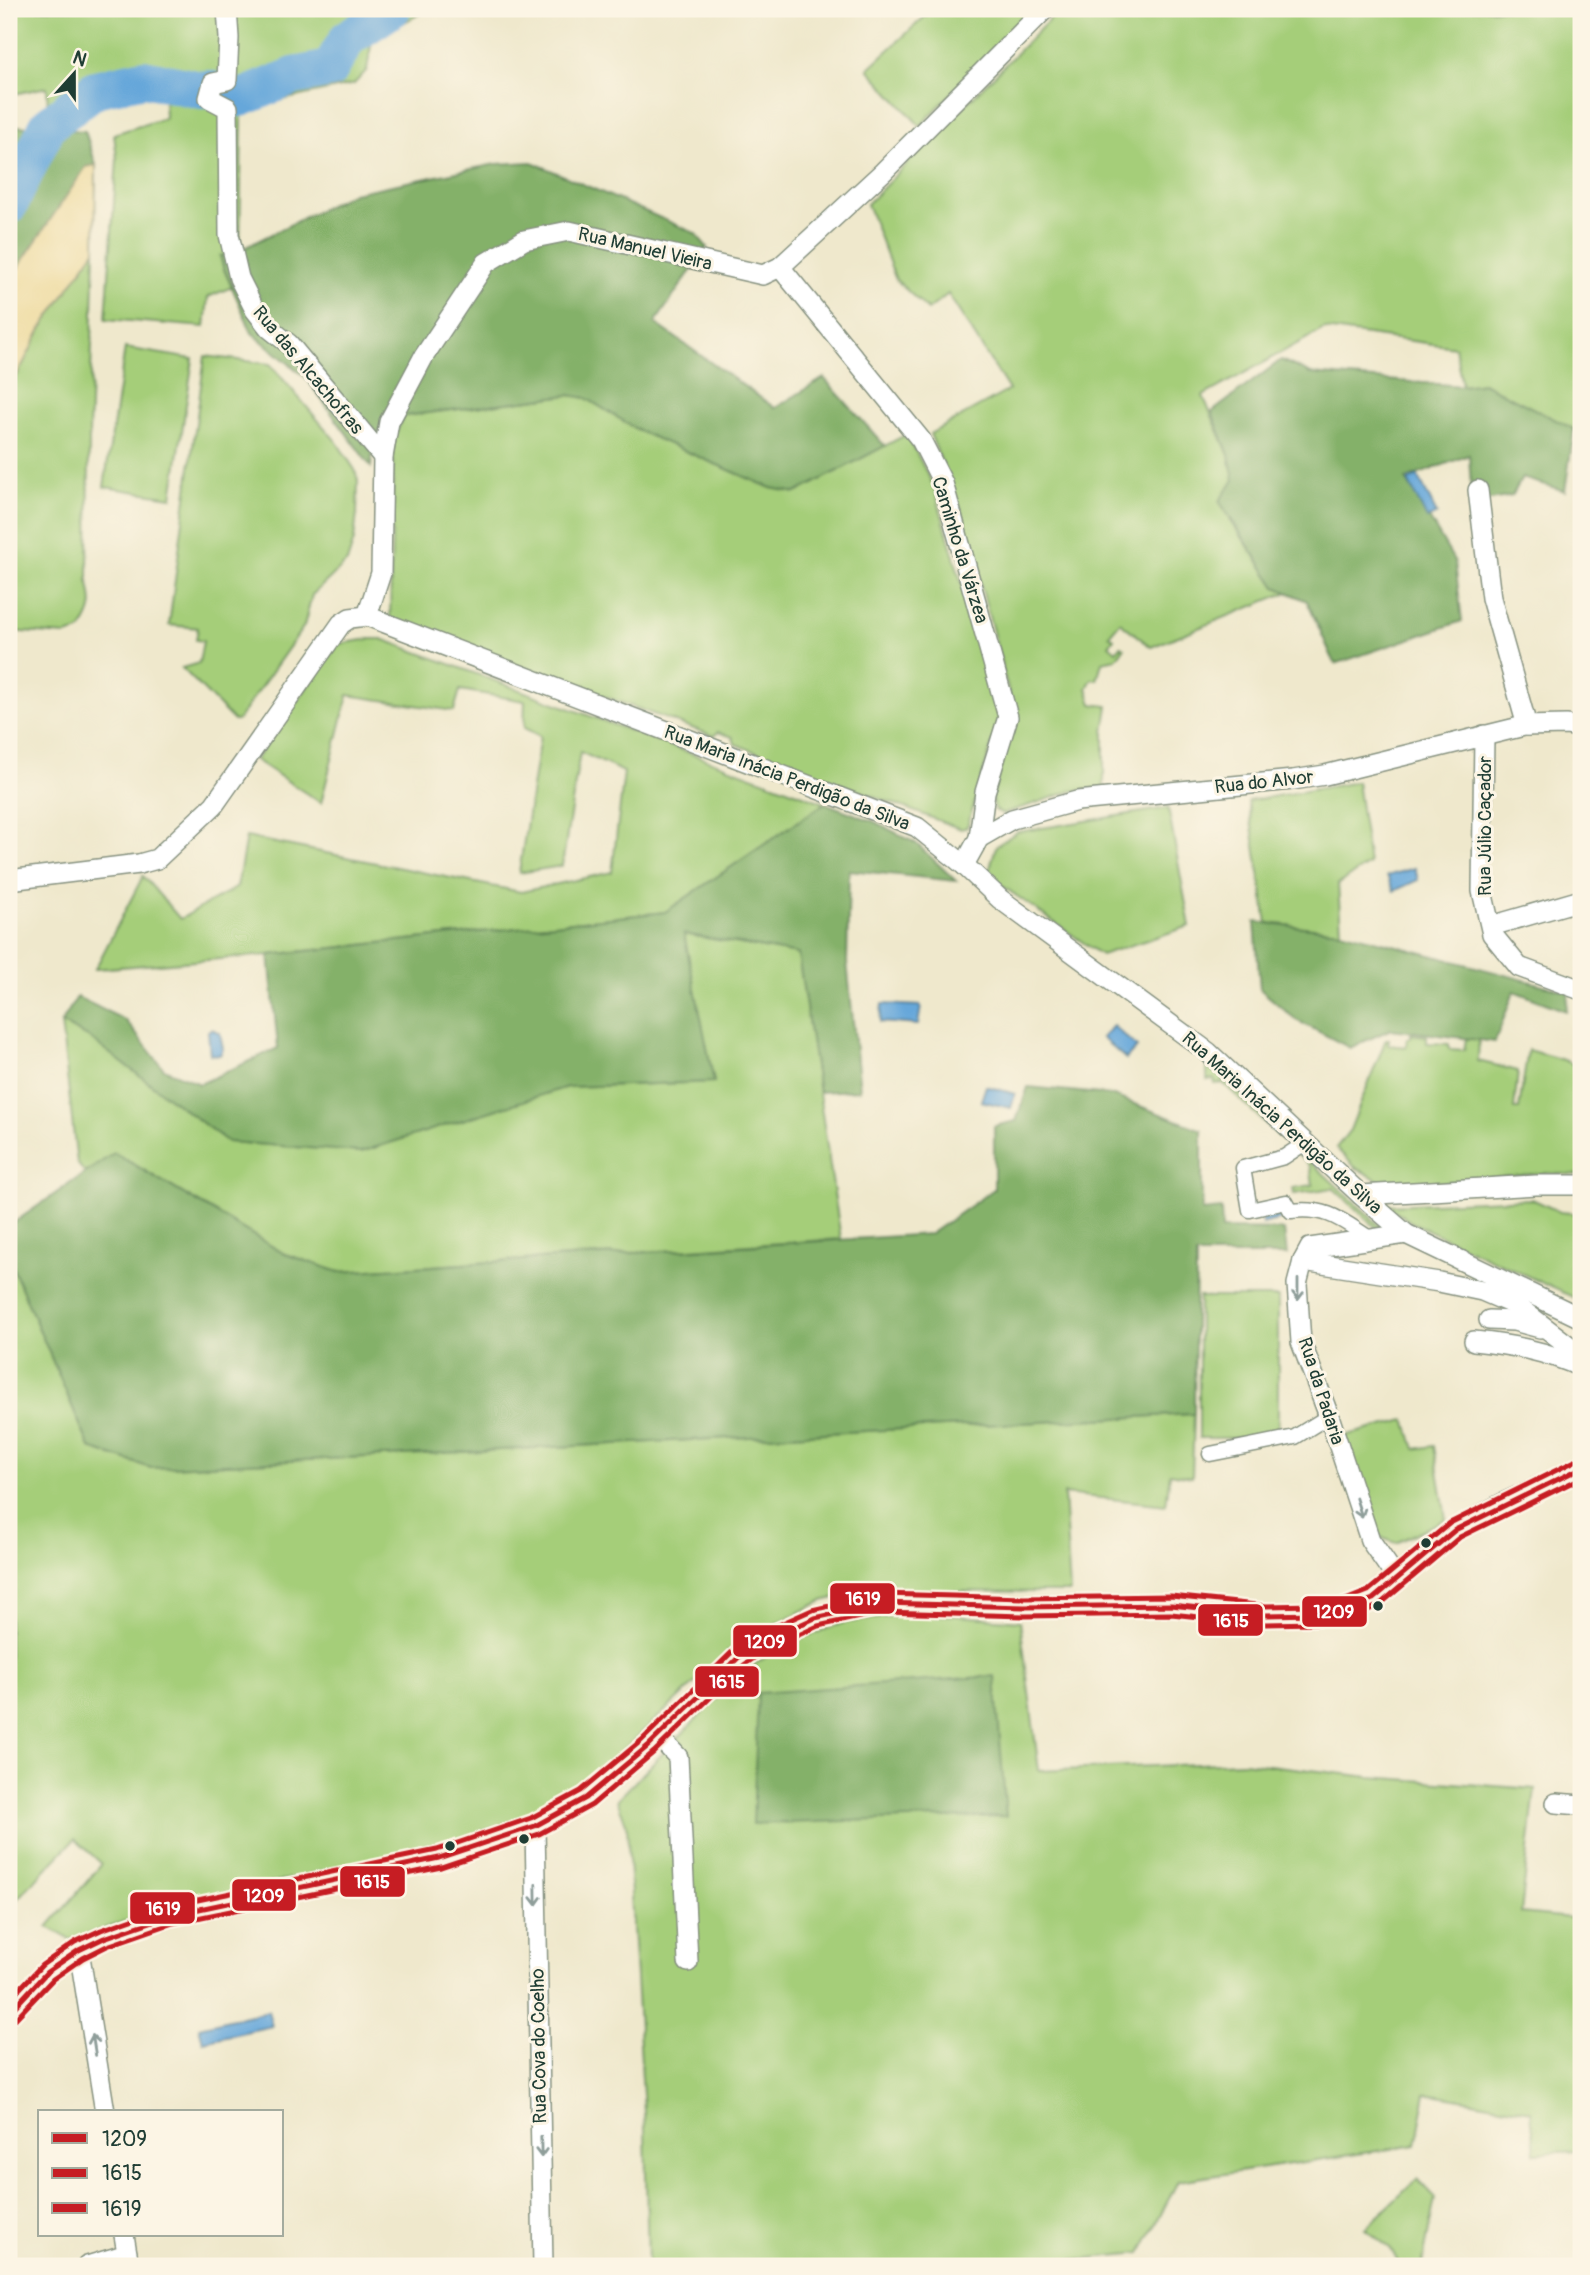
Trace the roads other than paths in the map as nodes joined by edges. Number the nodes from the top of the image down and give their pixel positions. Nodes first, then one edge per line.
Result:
1 (227, 9) edge
2 (1045, 9) edge
3 (780, 267) junction
4 (383, 457) junction
5 (1478, 491) dead end
6 (367, 616) junction
7 (1527, 726) junction
8 (1581, 727) edge
9 (1484, 735) junction
10 (979, 838) junction
11 (964, 864) junction
12 (9, 880) edge
13 (1581, 900) edge
14 (1490, 926) junction
15 (1581, 990) edge
16 (1304, 1143) junction
17 (1581, 1185) edge
18 (1361, 1195) junction
19 (1406, 1234) junction
20 (1371, 1239) junction
21 (1303, 1261) junction
22 (1581, 1318) edge
23 (1489, 1320) dead end
24 (1549, 1331) junction
25 (1474, 1341) dead end
26 (1581, 1355) edge
27 (1581, 1367) edge
28 (1329, 1416) junction
29 (1210, 1454) dead end
30 (1581, 1468) edge
31 (1397, 1579) junction
32 (658, 1736) junction
33 (1556, 1803) dead end
34 (1581, 1805) edge
35 (535, 1826) junction
36 (79, 1950) junction
37 (688, 1962) dead end
38 (9, 2013) edge
39 (105, 2110) edge
40 (127, 2252) edge
41 (87, 2266) edge
42 (543, 2266) edge

1 - 4 street, Rua das Alcachofras
2 - 3 street
3 - 4 street, Rua Manuel Vieira
3 - 10 street, Caminho da Várzea
4 - 6 street, Rua Manuel Vieira
5 - 7 street
6 - 11 street, Rua Maria Inácia Perdigão da Silva
6 - 12 street
7 - 8 street, Rua do Alvor
7 - 9 street, Rua do Alvor
9 - 10 street, Rua do Alvor
9 - 14 street, Rua Júlio Caçador
10 - 11 street
11 - 16 street, Rua Maria Inácia Perdigão da Silva
13 - 14 street
14 - 15 street, Rua Júlio Caçador
16 - 18 street, Rua Maria Inácia Perdigão da Silva
16 - 20 street
17 - 18 street
18 - 19 street, Rua Maria Inácia Perdigão da Silva
19 - 20 street
19 - 22 street, Rua Maria Inácia Perdigão da Silva
20 - 21 street
21 - 24 street
21 -> 28 street, Rua da Padaria
23 - 24 street
24 - 26 street
25 - 27 street
28 - 29 street
28 -> 31 street, Rua da Padaria
30 - 31 street
31 - 32 street
32 - 35 street
32 - 37 street
33 - 34 street
35 - 36 street
35 -> 42 street, Rua Cova do Coelho
36 - 38 street
39 -> 36 street
40 - 41 street

